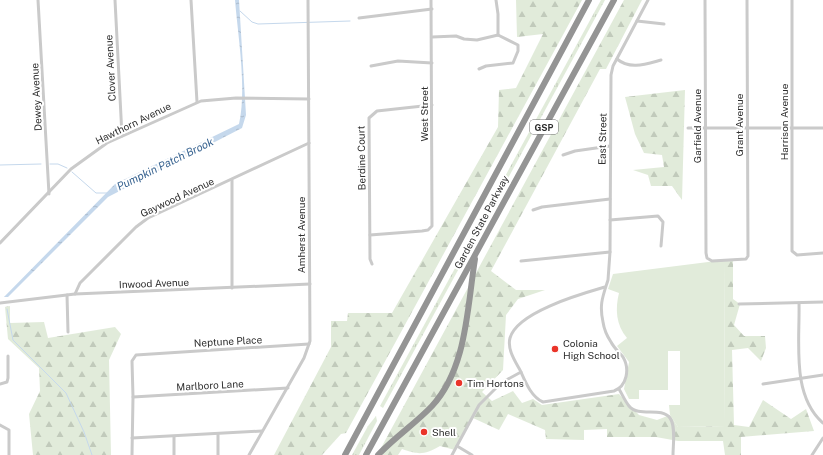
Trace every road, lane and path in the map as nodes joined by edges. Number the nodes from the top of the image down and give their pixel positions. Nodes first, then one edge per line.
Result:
1 (38, 0) edge
2 (115, 0) edge
3 (191, 0) edge
4 (308, 0) edge
5 (431, 0) edge
6 (496, 0) edge
7 (589, 0) edge
8 (614, 0) edge
9 (648, 0) edge
10 (705, 0) edge
11 (747, 0) edge
12 (792, 0) edge
13 (432, 9) junction
14 (360, 18) dead end
15 (637, 21) junction
16 (664, 24) dead end
17 (498, 35) junction
18 (432, 37) junction
19 (617, 59) junction
20 (661, 60) dead end
21 (432, 63) junction
22 (371, 66) dead end
23 (479, 69) dead end
24 (309, 98) junction
25 (197, 102) junction
26 (432, 105) junction
27 (688, 128) dead end
28 (706, 128) junction
29 (747, 128) junction
30 (792, 128) junction
31 (823, 128) edge
32 (122, 136) junction
33 (309, 143) junction
34 (610, 146) junction
35 (563, 155) dead end
36 (232, 180) junction
37 (49, 194) junction
38 (610, 199) junction
39 (533, 210) dead end
40 (610, 220) junction
41 (370, 235) junction
42 (0, 243) edge
43 (661, 246) dead end
44 (748, 250) joint
45 (610, 252) junction
46 (823, 253) edge
47 (475, 254) junction
48 (521, 261) dead end
49 (372, 264) dead end
50 (310, 284) junction
51 (232, 288) junction
52 (605, 288) junction
53 (75, 294) junction
54 (67, 295) junction
55 (823, 302) edge
56 (800, 303) junction
57 (0, 304) edge
58 (739, 304) dead end
59 (68, 332) dead end
60 (309, 344) junction
61 (8, 356) dead end
62 (521, 372) junction
63 (823, 375) edge
64 (800, 379) junction
65 (0, 384) edge
66 (763, 384) dead end
67 (288, 388) junction
68 (619, 389) junction
69 (133, 397) junction
70 (823, 423) edge
71 (0, 425) edge
72 (262, 431) junction
73 (218, 434) junction
74 (174, 437) junction
75 (132, 438) junction
76 (823, 438) edge
77 (458, 446) junction
78 (9, 455) edge
79 (132, 455) edge
80 (174, 455) edge
81 (218, 455) edge
82 (249, 455) edge
83 (345, 455) edge
84 (366, 455) edge
85 (378, 455) edge
86 (452, 455) edge
87 (472, 455) edge
88 (673, 455) edge
89 (812, 455) edge

1 - 37 street, Dewey Avenue
2 - 32 street, Clover Avenue
3 - 25 street
4 - 24 street, Amherst Avenue
5 - 13 street, West Street
6 - 17 street
7 - 83 highway, Garden State Parkway / GSP
8 - 47 highway, Garden State Parkway / GSP
9 - 15 street, East Street
10 - 28 street, Garfield Avenue
11 - 29 street, Grant Avenue
12 - 30 street, Harrison Avenue
13 - 14 street
13 - 18 street, West Street
15 - 16 street
15 - 19 street, East Street
17 - 18 street
17 - 23 street
18 - 21 street, West Street
19 - 20 street
19 - 34 street, East Street
21 - 22 street
21 - 26 street, West Street
24 - 25 street, Hawthorn Avenue
24 - 33 street, Amherst Avenue
25 - 32 street, Hawthorn Avenue
26 - 41 street, Berdine Court
26 - 41 street, West Street
27 - 28 street
28 - 29 street
28 - 44 street, Garfield Avenue
29 - 30 street
29 - 44 street, Grant Avenue
30 - 31 street
30 - 46 street, Harrison Avenue
32 - 37 street, Hawthorn Avenue
33 - 36 street, Gaywood Avenue
33 - 50 street, Amherst Avenue
34 - 35 street
34 - 38 street, East Street
36 - 51 street
36 - 53 street, Gaywood Avenue
37 - 42 street, Hawthorn Avenue
38 - 39 street
38 - 40 street, East Street
40 - 43 street
40 - 45 street, East Street
41 - 49 street, Berdine Court
45 - 48 street
45 - 52 street, East Street
47 - 84 highway, Garden State Parkway / GSP
47 - 85 highway
50 - 51 street, Inwood Avenue
50 - 60 street, Amherst Avenue
51 - 53 street, Inwood Avenue
52 - 62 street
52 - 68 street, East Street
53 - 54 street, Inwood Avenue
54 - 57 street, Inwood Avenue
54 - 59 street
55 - 56 street
56 - 58 street
56 - 64 street
60 - 67 street, Amherst Avenue
60 - 69 street, Neptune Place
61 - 65 street
62 - 68 street
62 - 77 street
63 - 64 street
64 - 66 street
64 - 70 street
67 - 69 street, Marlboro Lane
67 - 72 street, Amherst Avenue
68 - 88 street
69 - 75 street
71 - 78 street
72 - 73 street
72 - 82 street, Amherst Avenue
73 - 74 street
73 - 81 street
74 - 75 street
74 - 80 street
75 - 79 street
76 - 89 street
77 - 86 street
77 - 87 street

